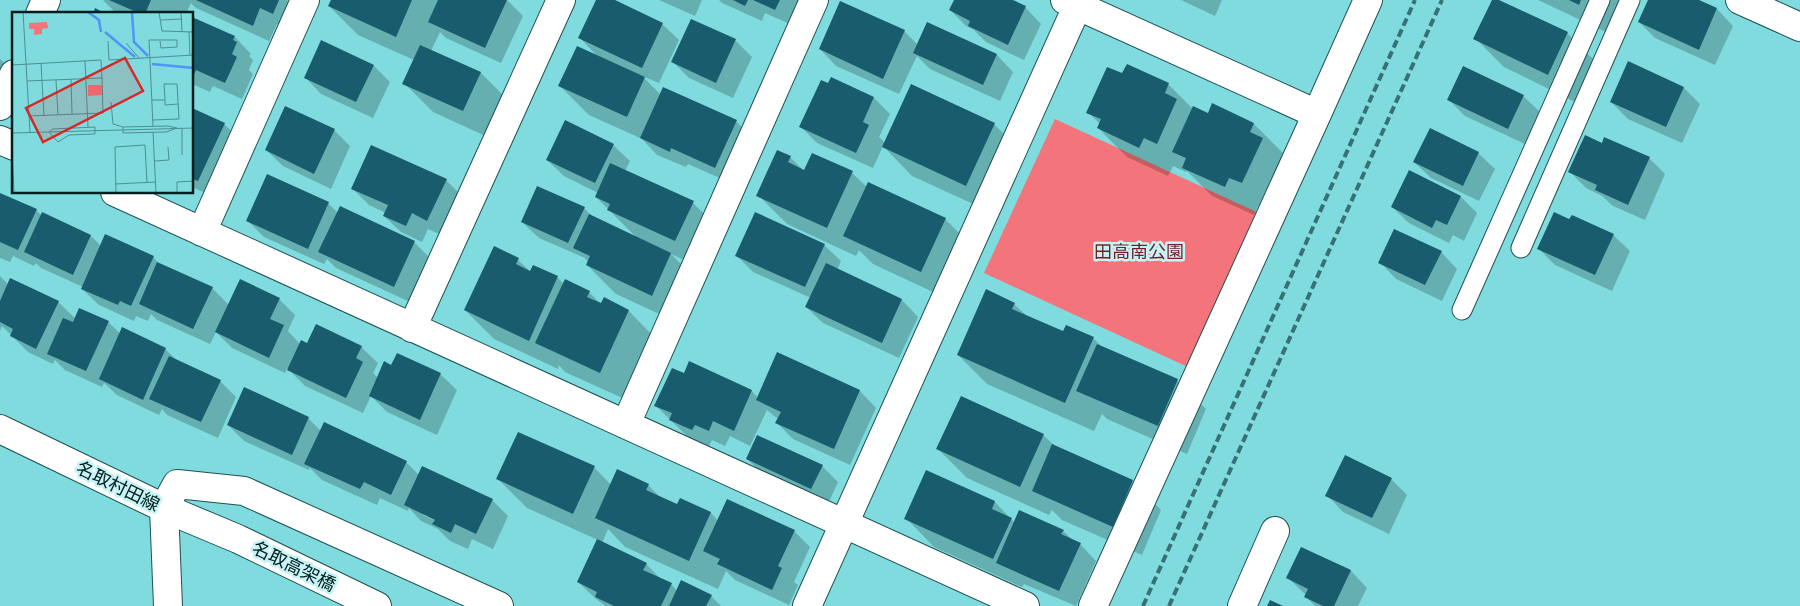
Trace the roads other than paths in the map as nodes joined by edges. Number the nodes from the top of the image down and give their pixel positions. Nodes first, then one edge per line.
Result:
1 (46, 0) edge
2 (305, 0) edge
3 (561, 0) edge
4 (814, 0) edge
5 (1368, 0) edge
6 (1600, 0) edge
7 (1630, 0) edge
8 (1740, 0) edge
9 (1074, 2) edge
10 (41, 12) edge
11 (1800, 27) edge
12 (12, 79) edge
13 (0, 106) edge
14 (1316, 114) junction
15 (0, 140) edge
16 (12, 145) edge
17 (119, 194) edge
18 (202, 232) junction
19 (1521, 248) dead end
20 (1462, 310) dead end
21 (412, 328) junction
22 (626, 424) junction
23 (0, 429) edge
24 (164, 508) junction
25 (844, 524) junction
26 (1276, 531) dead end
27 (238, 539) joint
28 (168, 606) edge
29 (377, 606) edge
30 (499, 606) edge
31 (807, 606) edge
32 (1025, 606) edge
33 (1093, 606) edge
34 (1242, 606) edge

1 - 10 street
2 - 18 street
3 - 21 street
4 - 22 street
5 - 14 street
6 - 20 lane
7 - 19 lane
8 - 11 street
9 - 14 street
9 - 25 street
12 - 13 street
14 - 33 street
15 - 16 street
17 - 18 street
18 - 21 street
21 - 22 street
22 - 25 street
23 - 24 street, 名取村田線
24 - 27 street, 名取村田線
24 - 28 street
24 - 30 street
25 - 31 street
25 - 32 street
26 - 34 street
27 - 29 street, 名取高架橋

